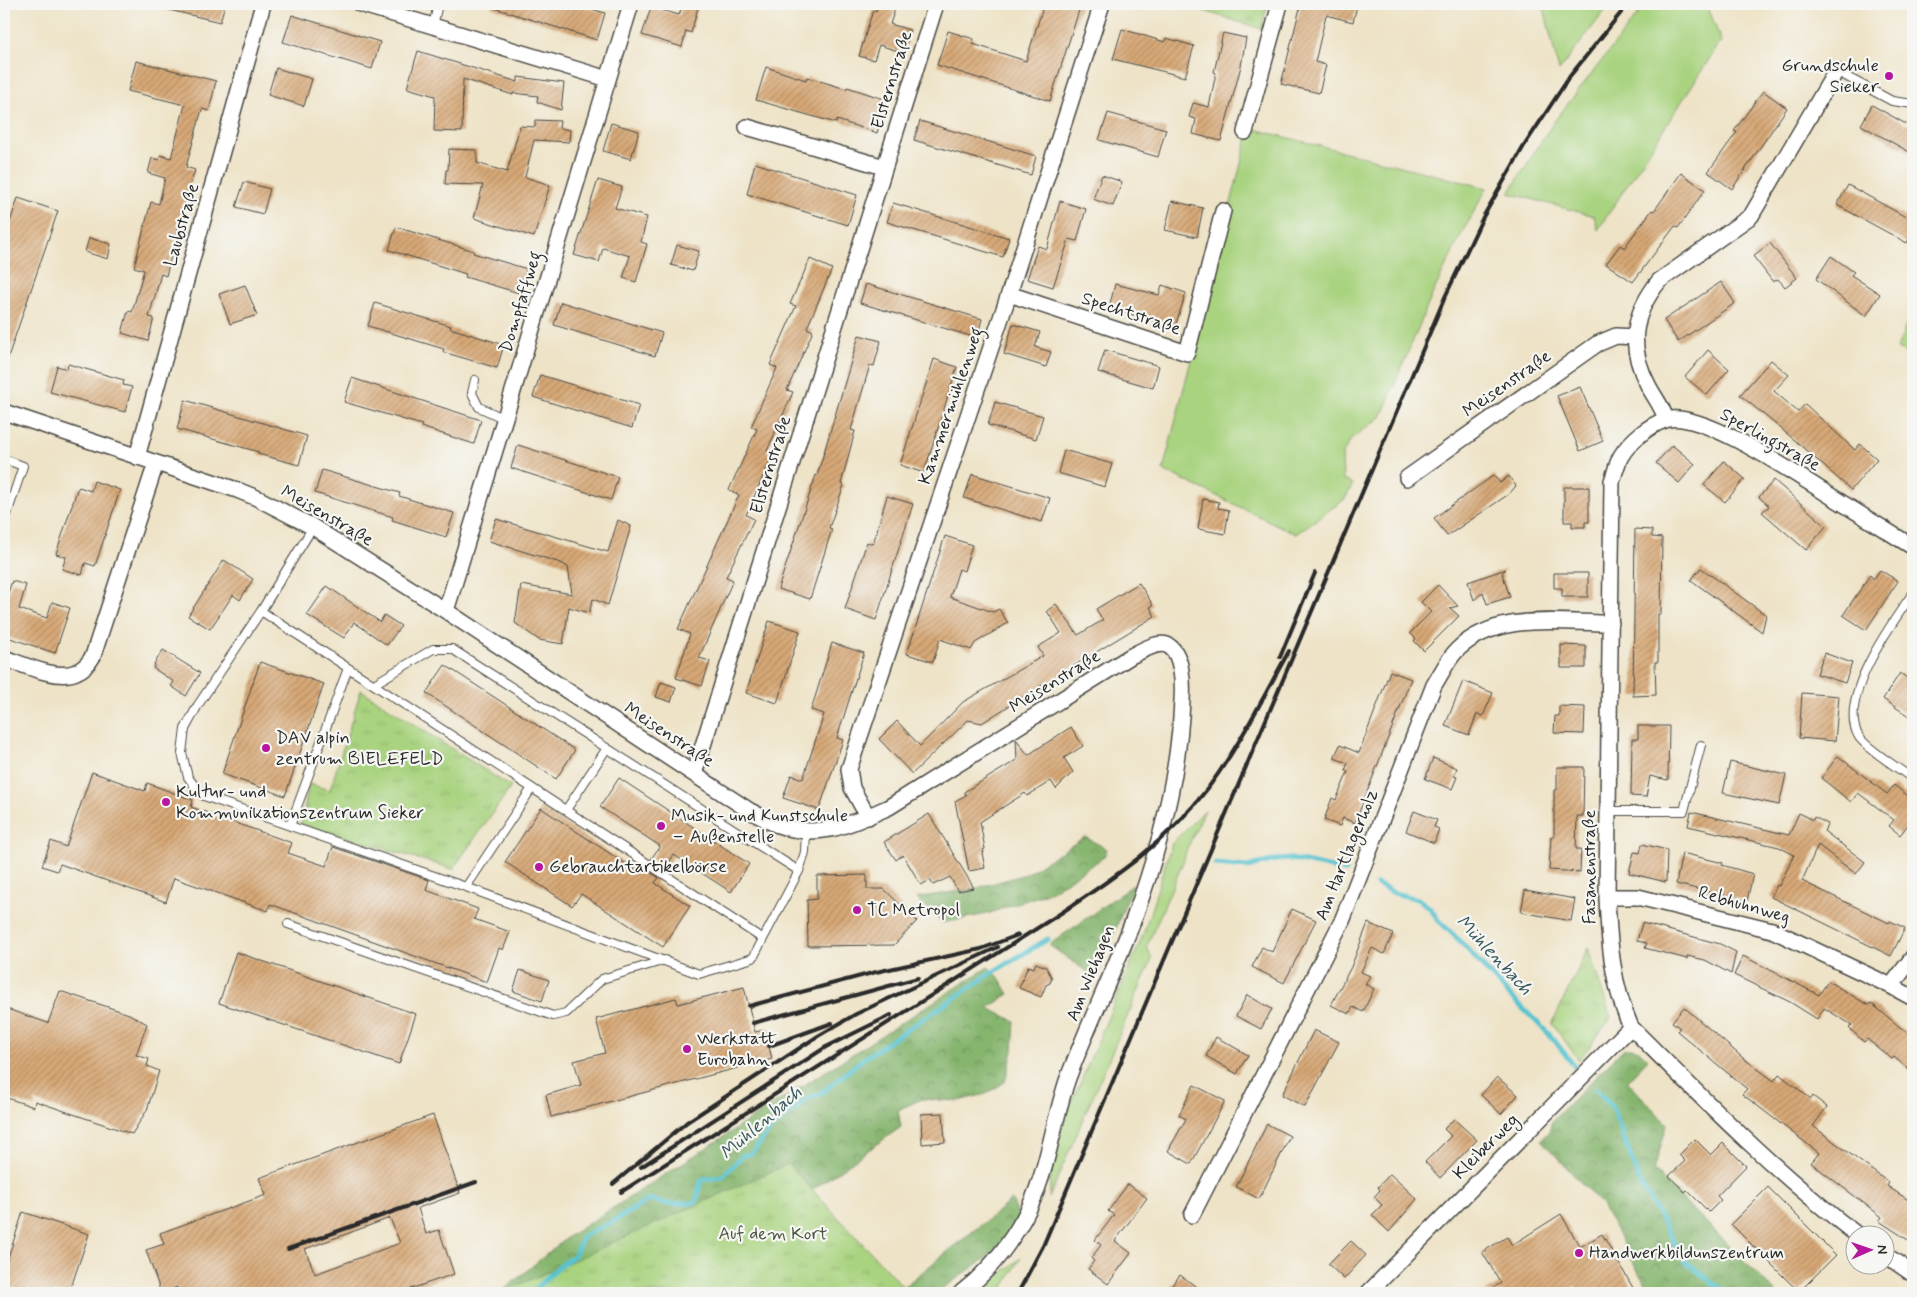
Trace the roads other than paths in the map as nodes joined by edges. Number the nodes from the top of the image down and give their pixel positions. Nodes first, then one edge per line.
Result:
1 (263, 4) edge
2 (360, 4) edge
3 (438, 4) edge
4 (631, 4) edge
5 (936, 4) edge
6 (1102, 4) edge
7 (1280, 4) edge
8 (433, 26) junction
9 (1836, 71) joint
10 (608, 79) junction
11 (1913, 104) edge
12 (746, 127) dead end
13 (1245, 132) dead end
14 (884, 167) junction
15 (1223, 211) dead end
16 (1009, 294) junction
17 (1635, 337) junction
18 (475, 380) dead end
19 (4, 412) edge
20 (505, 419) junction
21 (1666, 420) junction
22 (137, 457) junction
23 (4, 459) edge
24 (156, 463) junction
25 (1407, 478) dead end
26 (4, 523) edge
27 (314, 527) junction
28 (1913, 547) edge
29 (1913, 593) edge
30 (261, 611) junction
31 (446, 611) junction
32 (1611, 623) junction
33 (1167, 645) joint
34 (4, 658) edge
35 (348, 668) junction
36 (374, 684) junction
37 (1701, 745) dead end
38 (607, 748) junction
39 (694, 774) junction
40 (1913, 779) edge
41 (532, 788) junction
42 (566, 810) junction
43 (1608, 810) junction
44 (868, 817) junction
45 (290, 826) junction
46 (806, 832) junction
47 (799, 871) junction
48 (466, 887) junction
49 (1607, 897) junction
50 (288, 924) dead end
51 (763, 938) junction
52 (1913, 957) edge
53 (665, 960) junction
54 (1891, 986) junction
55 (1913, 998) edge
56 (1631, 1027) junction
57 (1192, 1215) dead end
58 (1844, 1224) edge
59 (1894, 1261) edge
60 (1913, 1274) edge
61 (961, 1293) edge
62 (1368, 1293) edge

1 - 22 street, Laubstraße
2 - 8 street
3 - 8 lane
4 - 10 street, Dompfaffweg
5 - 14 street, Elsternstraße
6 - 16 street, Kammermühlenweg
7 - 13 street
8 - 10 street
9 - 11 lane
9 - 17 street
10 - 20 street, Dompfaffweg
12 - 14 street
14 - 39 street, Elsternstraße
15 - 16 street, Spechtstraße
16 - 44 street, Kammermühlenweg
17 - 21 street
17 - 25 street, Meisenstraße
18 - 20 lane
19 - 22 street, Meisenstraße
20 - 31 street, Dompfaffweg
21 - 28 street, Sperlingstraße
21 - 32 street, Fasanenstraße
22 - 24 street, Meisenstraße
23 - 26 lane
24 - 27 street, Meisenstraße
24 - 34 street
27 - 30 lane
27 - 31 street, Meisenstraße
29 - 40 lane
30 - 35 lane
30 - 45 lane
31 - 39 street, Meisenstraße
32 - 43 street, Fasanenstraße
32 - 57 street, Am Hartlagerholz
33 - 44 street, Meisenstraße
33 - 61 street, Am Wiehagen
35 - 36 lane
35 - 45 lane
36 - 38 lane
36 - 41 lane
37 - 43 lane
38 - 42 lane
38 - 47 lane
39 - 46 street, Meisenstraße
41 - 42 lane
41 - 48 lane
42 - 51 lane
43 - 49 street, Fasanenstraße
44 - 46 street, Meisenstraße
45 - 48 lane
46 - 47 lane
47 - 51 lane
48 - 53 lane
49 - 54 street, Rebhuhnweg
49 - 56 street, Fasanenstraße
50 - 53 lane
51 - 53 lane
52 - 54 street
54 - 55 street, Rebhuhnweg
56 - 58 street, Fasanenstraße
56 - 62 street, Kleiberweg
59 - 60 street

